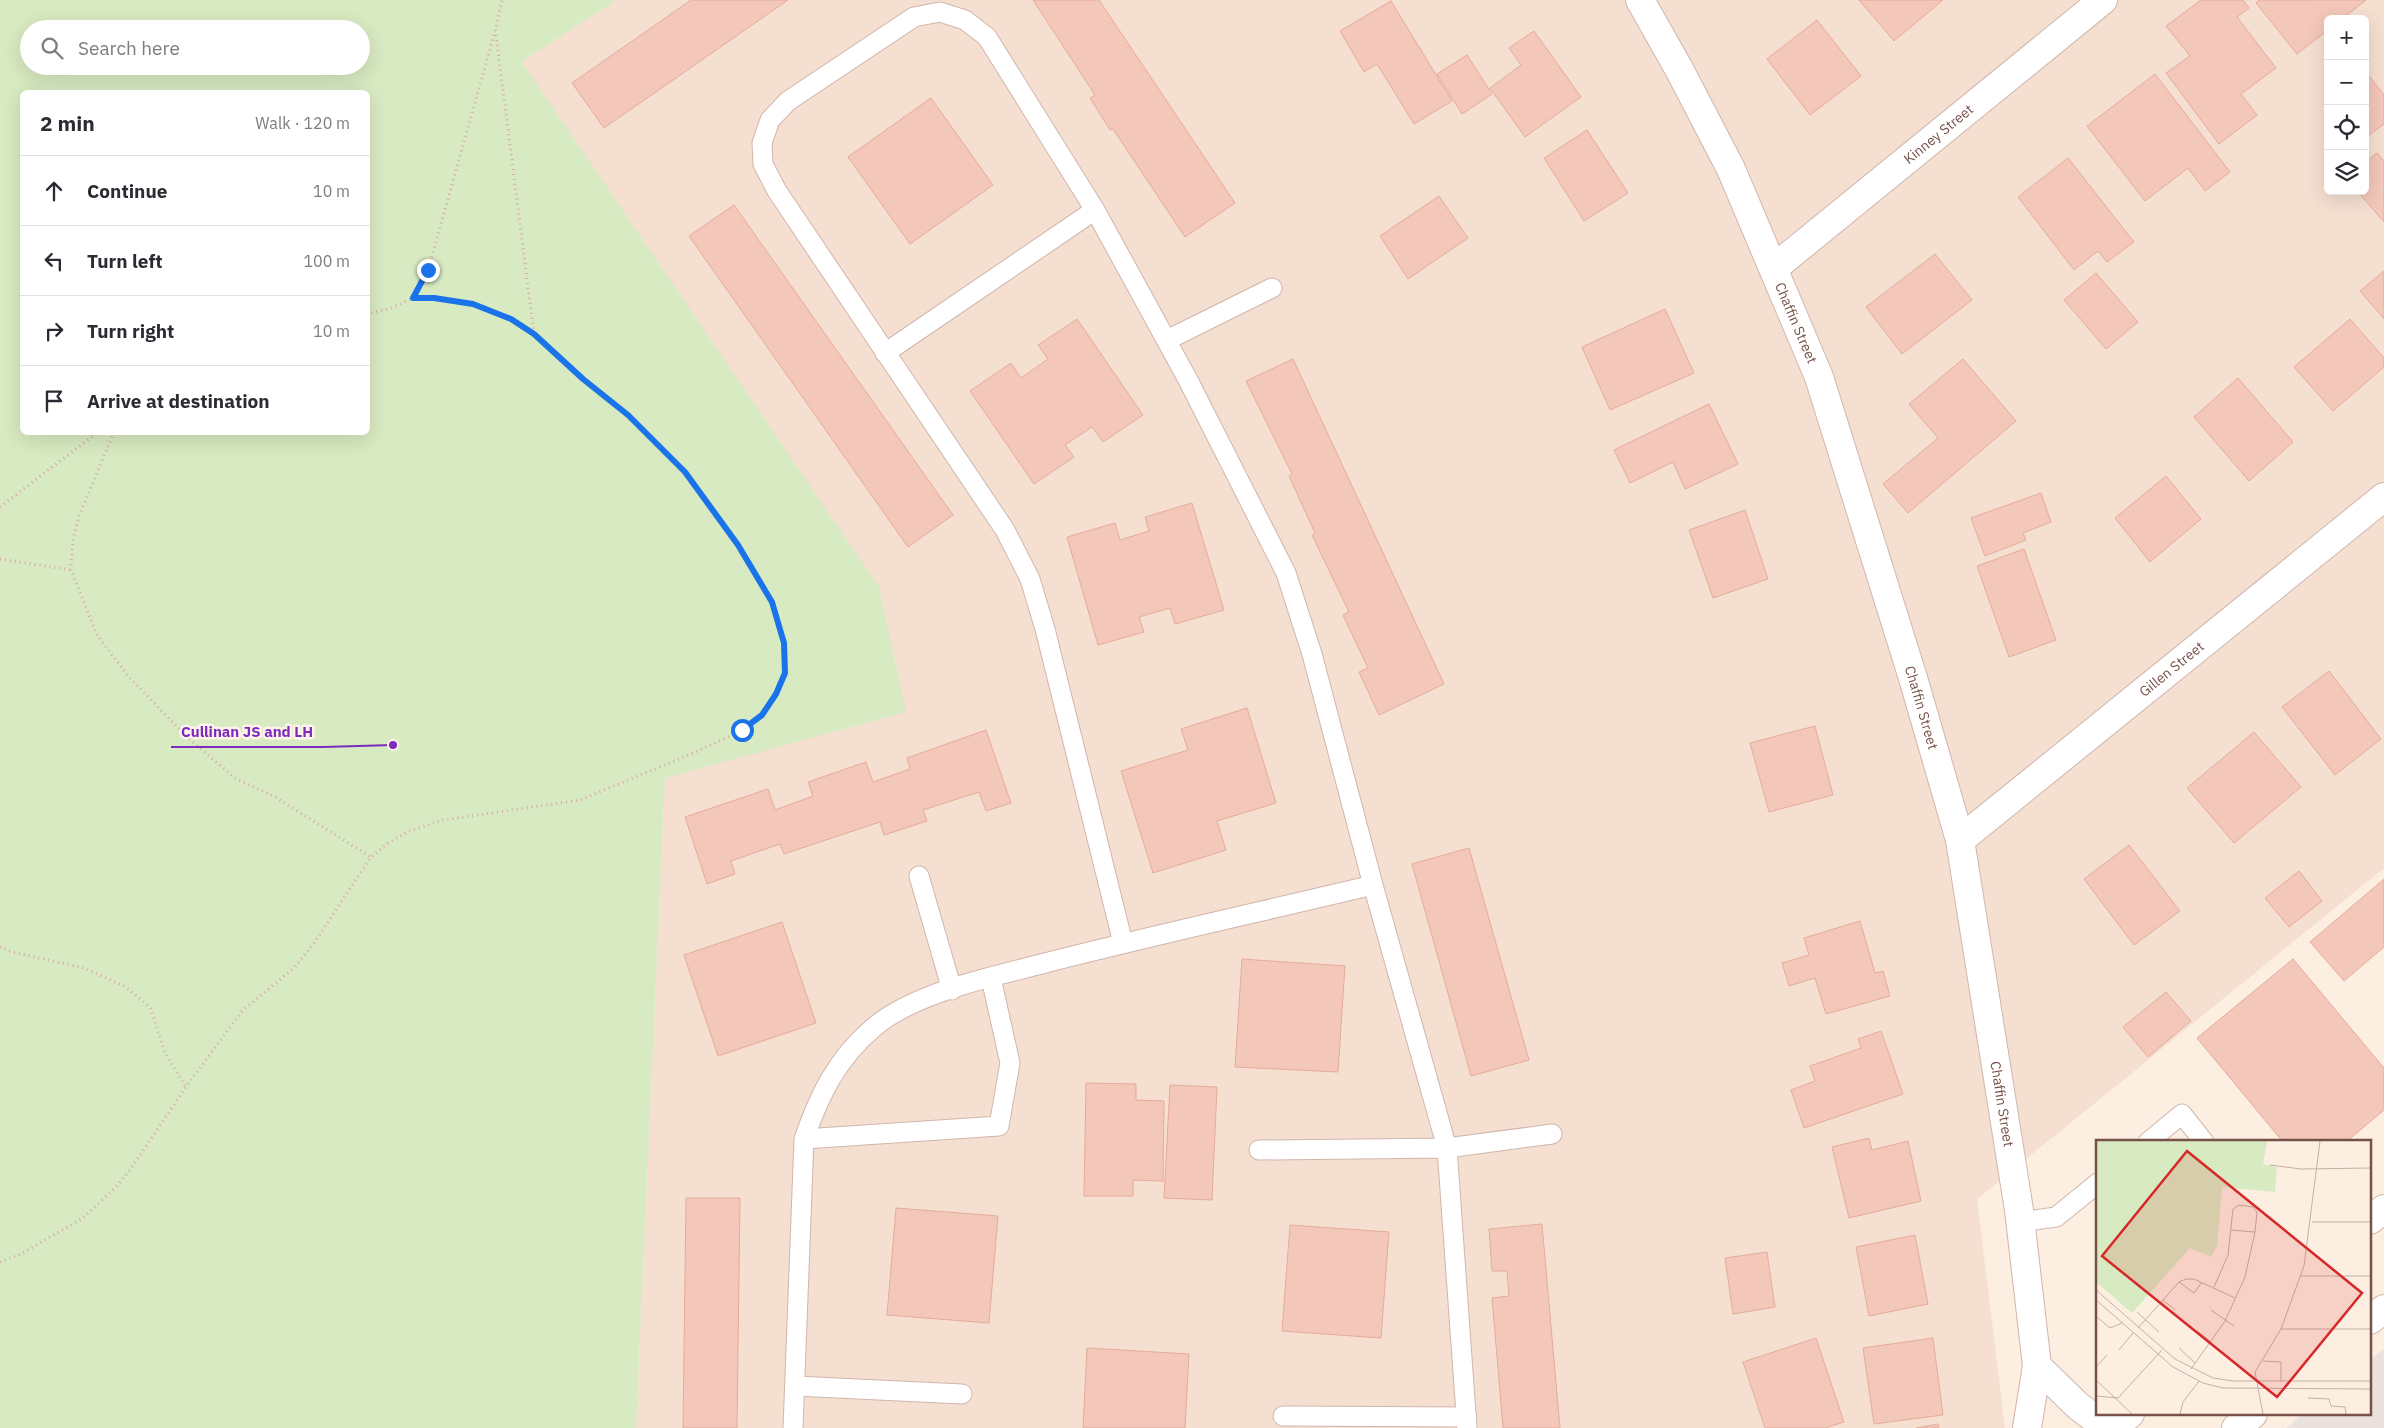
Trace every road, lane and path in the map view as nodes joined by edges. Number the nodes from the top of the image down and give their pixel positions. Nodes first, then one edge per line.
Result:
1 (502, 0) edge
2 (1640, 0) edge
3 (2103, 0) edge
4 (495, 32) junction
5 (1095, 210) junction
6 (1774, 268) junction
7 (1272, 288) dead end
8 (413, 298) junction
9 (370, 313) edge
10 (534, 334) junction
11 (1167, 340) junction
12 (885, 353) junction
13 (94, 435) edge
14 (113, 435) edge
15 (2384, 497) edge
16 (0, 507) edge
17 (0, 559) edge
18 (72, 570) junction
19 (1960, 840) junction
20 (371, 857) junction
21 (919, 876) dead end
22 (1373, 885) junction
23 (1123, 943) junction
24 (0, 947) edge
25 (991, 978) junction
26 (952, 990) junction
27 (186, 1087) junction
28 (1552, 1134) dead end
29 (804, 1139) junction
30 (2150, 1140) edge
31 (2202, 1140) edge
32 (1447, 1148) junction
33 (1259, 1150) dead end
34 (2096, 1185) edge
35 (2384, 1209) edge
36 (2372, 1218) edge
37 (2020, 1222) junction
38 (0, 1262) edge
39 (2384, 1308) edge
40 (2372, 1318) edge
41 (2037, 1366) junction
42 (795, 1386) junction
43 (962, 1394) dead end
44 (1283, 1416) dead end
45 (2127, 1416) edge
46 (2251, 1416) edge
47 (1467, 1422) edge
48 (793, 1428) edge
49 (2027, 1428) edge
50 (2108, 1428) edge
51 (2112, 1428) edge
52 (2236, 1428) edge

1 - 4 path
2 - 6 street, Chaffin Street
3 - 6 street, Kinney Street
4 - 8 path
4 - 10 path
5 - 11 lane
5 - 12 lane
5 - 12 lane
6 - 19 street, Chaffin Street
7 - 11 lane
8 - 9 path
8 - 10 path
10 - 20 path
11 - 22 lane
12 - 23 lane
13 - 16 path
14 - 18 path
15 - 19 street, Gillen Street
17 - 18 path
18 - 20 path
19 - 37 street, Chaffin Street
20 - 27 path
21 - 26 lane
22 - 23 lane
22 - 32 lane
23 - 25 lane
24 - 27 path
25 - 26 lane
25 - 29 lane
26 - 29 lane
27 - 38 path
28 - 32 lane
29 - 42 lane
30 - 31 lane
32 - 33 lane
32 - 47 lane
34 - 37 lane
35 - 36 street
37 - 41 street, Chaffin Street
39 - 40 street
41 - 49 street, Chaffin Street
41 - 50 street
42 - 43 lane
42 - 48 lane
44 - 47 lane
45 - 51 street
46 - 52 street

